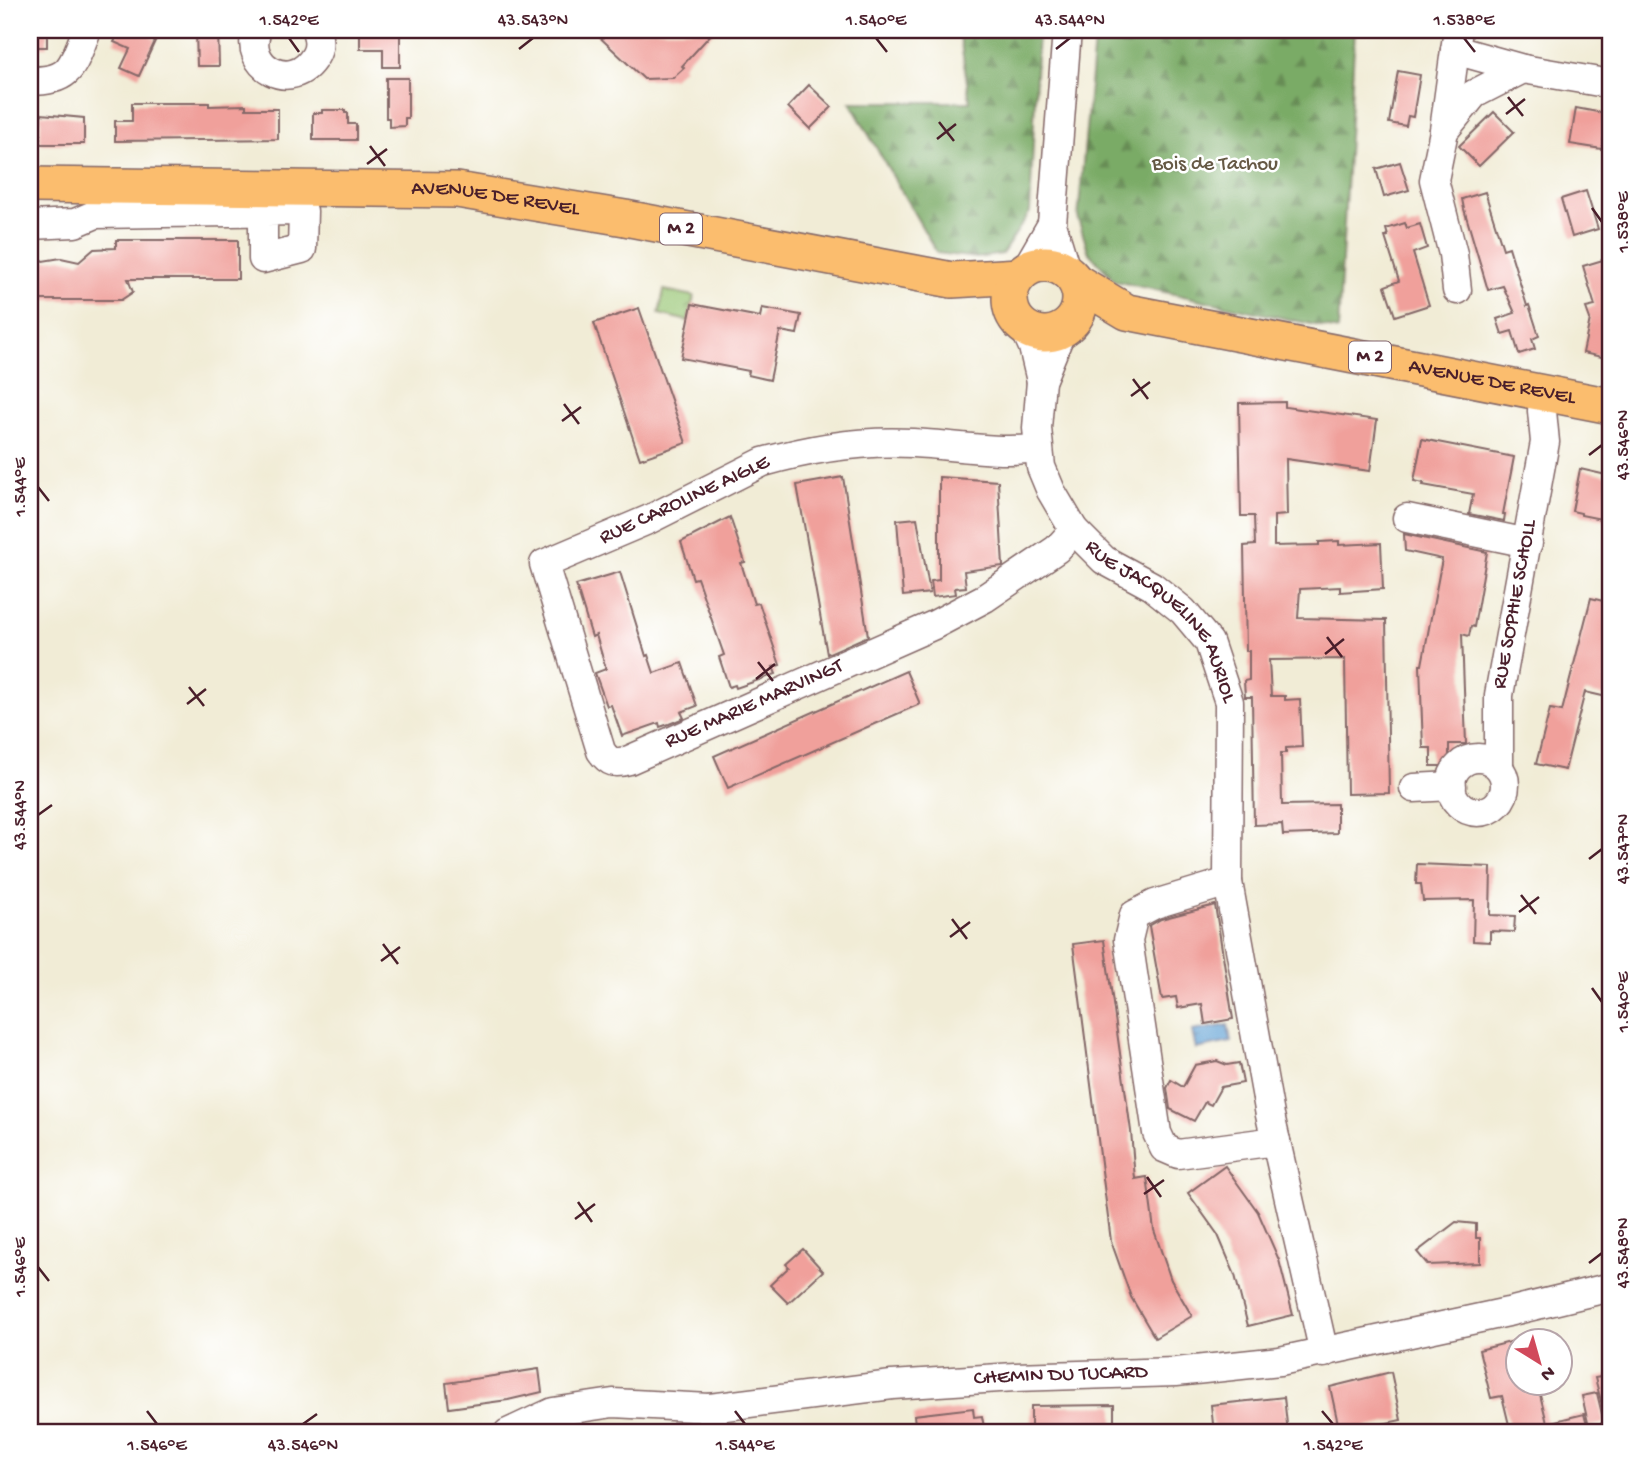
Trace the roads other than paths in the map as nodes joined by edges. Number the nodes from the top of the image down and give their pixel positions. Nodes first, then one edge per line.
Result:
1 (87, 30) edge
2 (257, 30) edge
3 (316, 30) edge
4 (1067, 30) edge
5 (1457, 40) edge
6 (1523, 69) junction
7 (30, 81) edge
8 (1611, 84) edge
9 (1444, 131) junction
10 (30, 185) edge
11 (263, 211) dead end
12 (30, 225) edge
13 (1052, 225) junction
14 (1022, 272) junction
15 (1071, 276) junction
16 (952, 280) junction
17 (1457, 290) dead end
18 (1127, 312) junction
19 (1019, 322) junction
20 (1067, 326) junction
21 (1041, 380) junction
22 (1556, 396) junction
23 (1611, 406) edge
24 (1038, 448) junction
25 (1408, 518) dead end
26 (1074, 530) junction
27 (1528, 542) junction
28 (544, 564) joint
29 (1499, 767) junction
30 (1452, 786) junction
31 (1414, 788) dead end
32 (1228, 882) junction
33 (1276, 1141) junction
34 (1611, 1286) edge
35 (1324, 1353) junction
36 (712, 1421) edge
37 (508, 1433) edge

1 - 7 street
2 - 3 street
4 - 13 street
5 - 6 street
5 - 9 street
6 - 8 street
6 - 9 street
9 - 17 street
10 - 16 main road, AVENUE DE REVEL / M 2
11 - 12 street
13 - 14 street
13 - 15 street
14 - 15 main road
14 - 16 main road, AVENUE DE REVEL / M 2
14 - 19 main road
15 - 18 main road, AVENUE DE REVEL / M 2
15 - 20 main road
16 - 19 main road, AVENUE DE REVEL / M 2
18 - 20 main road, AVENUE DE REVEL / M 2
18 - 22 main road, AVENUE DE REVEL / M 2
19 - 20 main road
19 - 21 street, RUE JACQUELINE AURIOL
20 - 21 street, RUE JACQUELINE AURIOL
21 - 24 street, RUE JACQUELINE AURIOL
22 - 23 main road, AVENUE DE REVEL / M 2
22 - 27 street, RUE SOPHIE SCHOLL
24 - 26 street, RUE JACQUELINE AURIOL
24 - 28 street, RUE CAROLINE AIGLE
25 - 27 street
26 - 28 street, RUE MARIE MARVINGT
26 - 32 street, RUE JACQUELINE AURIOL
27 - 29 street, RUE SOPHIE SCHOLL
29 - 30 street
29 - 30 street, RUE SOPHIE SCHOLL
30 - 31 street
32 - 33 street, RUE JACQUELINE AURIOL
32 - 33 street
33 - 35 street, RUE JACQUELINE AURIOL
34 - 35 street, CHEMIN DU TUCARD
35 - 36 street, CHEMIN DU TUCARD
36 - 37 street, CHEMIN DU TUCARD

